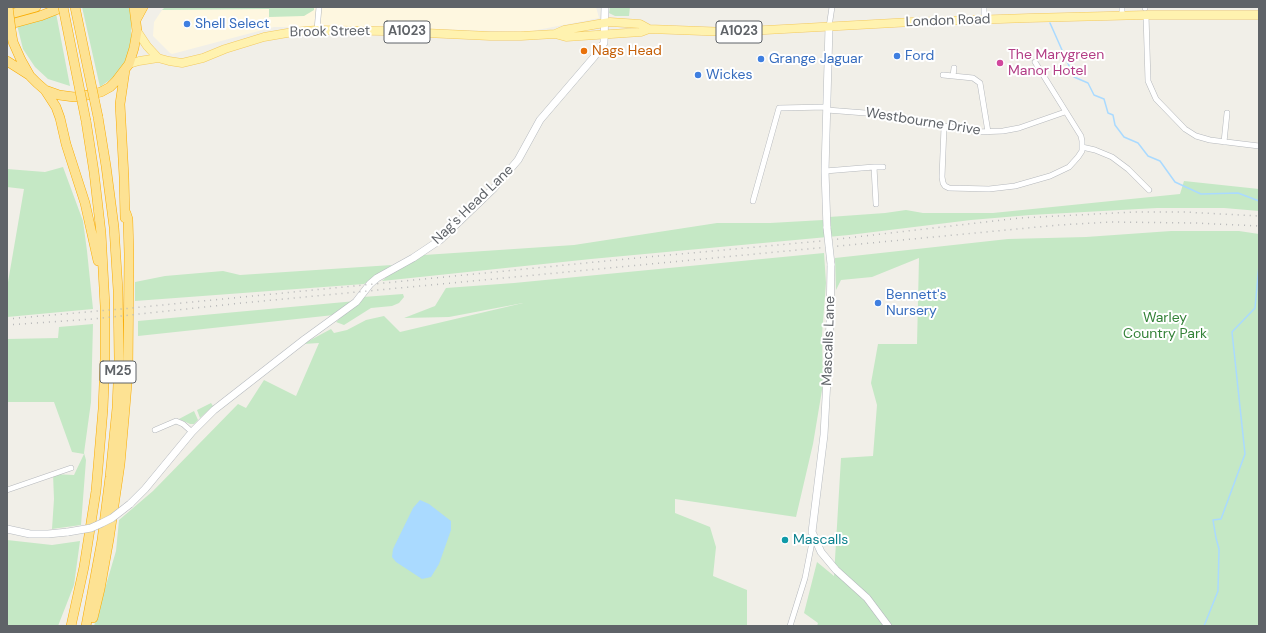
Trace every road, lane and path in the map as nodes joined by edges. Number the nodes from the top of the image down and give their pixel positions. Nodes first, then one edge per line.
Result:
1 (8, 7) edge
2 (36, 7) edge
3 (63, 7) edge
4 (75, 7) edge
5 (134, 7) edge
6 (143, 7) edge
7 (320, 7) edge
8 (605, 7) edge
9 (832, 7) edge
10 (984, 7) edge
11 (1122, 7) edge
12 (1145, 10) edge
13 (7, 15) edge
14 (1259, 15) edge
15 (1122, 16) junction
16 (984, 19) junction
17 (136, 20) junction
18 (604, 24) junction
19 (829, 27) junction
20 (9, 28) edge
21 (649, 29) junction
22 (317, 30) junction
23 (136, 31) junction
24 (555, 34) junction
25 (604, 34) junction
26 (158, 58) junction
27 (7, 61) edge
28 (1035, 62) dead end
29 (127, 67) junction
30 (954, 68) dead end
31 (943, 75) dead end
32 (30, 76) junction
33 (953, 76) junction
34 (45, 90) junction
35 (827, 109) junction
36 (1065, 112) junction
37 (1227, 113) dead end
38 (944, 127) junction
39 (988, 132) junction
40 (1224, 142) junction
41 (1259, 146) edge
42 (1082, 147) junction
43 (874, 167) junction
44 (883, 167) dead end
45 (825, 171) junction
46 (1149, 190) dead end
47 (753, 201) dead end
48 (876, 204) dead end
49 (126, 213) junction
50 (104, 278) junction
51 (118, 382) junction
52 (155, 430) dead end
53 (192, 432) junction
54 (71, 468) dead end
55 (7, 490) edge
56 (7, 529) edge
57 (814, 537) junction
58 (821, 552) junction
59 (810, 556) junction
60 (70, 626) edge
61 (86, 626) edge
62 (91, 626) edge
63 (790, 626) edge
64 (888, 626) edge

1 - 20 highway, bridge
2 - 13 highway
3 - 20 highway
3 - 50 highway, M25, bridge
4 - 51 highway, M25, bridge
5 - 17 highway
6 - 17 highway
7 - 22 street
8 - 18 street
9 - 19 street
10 - 16 street
11 - 15 street
12 - 14 main road, London Road / A1023
12 - 15 main road, London Road / A1023
12 - 40 street
15 - 16 main road, London Road / A1023
16 - 19 main road, London Road / A1023
17 - 23 highway
18 - 21 main road, Brook Street / A1023
18 - 24 main road, Brook Street / A1023
18 - 25 street
19 - 21 main road, Brook Street / A1023
19 - 35 street, Mascalls Lane
20 - 32 highway
21 - 25 main road, Brook Street / A1023
22 - 24 main road, Brook Street / A1023
22 - 26 main road, Brook Street / A1023
23 - 26 main road
23 - 29 highway
24 - 25 main road, Brook Street / A1023
25 - 53 street, Nag's Head Lane
26 - 29 main road, Brook Street / A1023
27 - 32 highway
28 - 36 street
29 - 34 highway
29 - 49 highway, M25
30 - 33 street
31 - 33 street
32 - 34 highway
33 - 39 street
34 - 50 highway, M25
35 - 38 street, Westbourne Drive
35 - 45 street, Mascalls Lane
35 - 47 street, Westbourne Drive
36 - 39 street, Westbourne Drive
36 - 42 street
37 - 40 street
38 - 39 street, Westbourne Drive
38 - 42 street
40 - 41 street
42 - 46 street
43 - 44 street
43 - 45 street
43 - 48 street
45 - 57 street, Mascalls Lane, bridge
49 - 51 highway, M25
49 - 62 highway, M25
50 - 60 highway, M25
51 - 61 highway, M25
52 - 53 street
53 - 56 street, Nag's Head Lane, bridge
54 - 55 street
57 - 58 street, Mascalls Lane
57 - 59 street
58 - 59 street
58 - 64 street, Mascalls Lane
59 - 63 street

